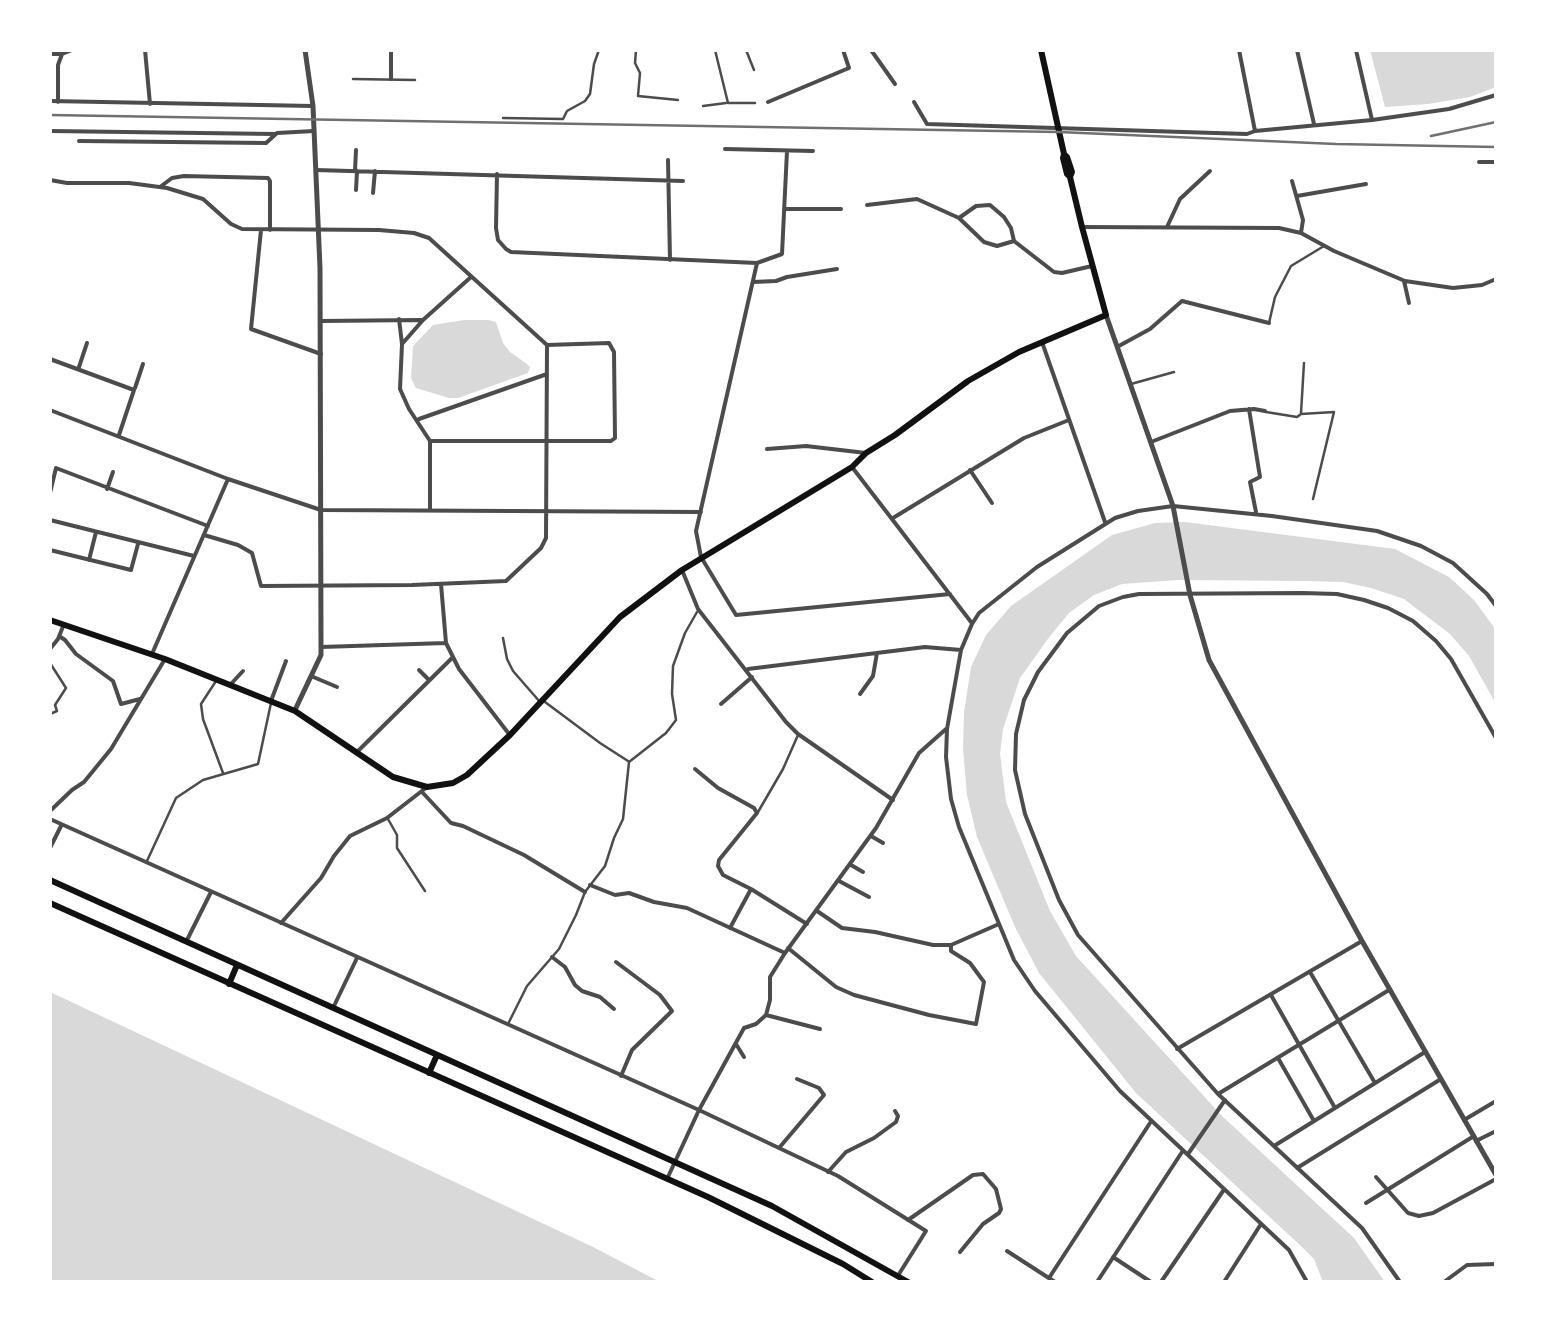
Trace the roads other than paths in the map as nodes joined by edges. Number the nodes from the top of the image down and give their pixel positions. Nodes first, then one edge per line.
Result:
1 (72, 50) edge
2 (145, 50) edge
3 (305, 50) edge
4 (391, 50) edge
5 (600, 50) edge
6 (636, 50) edge
7 (715, 50) edge
8 (746, 50) edge
9 (843, 50) edge
10 (871, 50) edge
11 (1041, 50) edge
12 (1238, 50) edge
13 (1296, 50) edge
14 (1356, 50) edge
15 (50, 54) edge
16 (62, 54) junction
17 (754, 70) dead end
18 (353, 78) dead end
19 (391, 78) junction
20 (415, 80) dead end
21 (896, 84) dead end
22 (1496, 96) edge
23 (678, 100) dead end
24 (50, 102) edge
25 (58, 102) junction
26 (768, 102) dead end
27 (914, 102) dead end
28 (728, 103) junction
29 (755, 103) dead end
30 (150, 104) junction
31 (312, 106) junction
32 (703, 106) dead end
33 (503, 118) dead end
34 (1372, 120) junction
35 (1314, 124) junction
36 (1058, 128) junction
37 (50, 131) edge
38 (314, 131) junction
39 (1255, 131) junction
40 (275, 134) junction
41 (78, 141) dead end
42 (725, 149) dead end
43 (356, 150) dead end
44 (787, 150) junction
45 (813, 151) dead end
46 (668, 160) dead end
47 (1479, 162) dead end
48 (1496, 162) edge
49 (316, 170) junction
50 (356, 171) junction
51 (374, 171) junction
52 (1210, 171) dead end
53 (497, 174) junction
54 (50, 180) edge
55 (668, 180) junction
56 (683, 181) dead end
57 (1292, 181) dead end
58 (1366, 184) dead end
59 (160, 188) junction
60 (356, 190) dead end
61 (373, 193) dead end
62 (1296, 196) junction
63 (866, 204) dead end
64 (784, 208) junction
65 (841, 208) dead end
66 (959, 218) junction
67 (1082, 227) junction
68 (1167, 227) junction
69 (261, 230) junction
70 (270, 230) junction
71 (318, 230) junction
72 (1301, 233) junction
73 (1014, 241) junction
74 (1325, 245) junction
75 (670, 260) junction
76 (757, 263) junction
77 (1092, 266) junction
78 (837, 270) dead end
79 (472, 276) junction
80 (1496, 279) edge
81 (1404, 281) junction
82 (753, 282) junction
83 (1409, 302) dead end
84 (1106, 315) junction
85 (321, 320) junction
86 (399, 320) junction
87 (423, 320) junction
88 (1269, 323) joint
89 (87, 342) dead end
90 (1042, 342) junction
91 (402, 344) junction
92 (547, 345) junction
93 (1117, 347) junction
94 (321, 354) junction
95 (50, 358) edge
96 (1304, 363) dead end
97 (143, 364) dead end
98 (78, 369) junction
99 (1174, 372) dead end
100 (547, 374) junction
101 (1130, 384) junction
102 (134, 390) junction
103 (1249, 409) junction
104 (50, 410) edge
105 (1265, 412) joint
106 (1301, 414) junction
107 (417, 420) junction
108 (1069, 420) junction
109 (119, 435) junction
110 (546, 441) junction
111 (430, 442) junction
112 (1150, 442) junction
113 (767, 449) dead end
114 (866, 453) junction
115 (852, 467) junction
116 (970, 470) junction
117 (113, 472) dead end
118 (228, 479) junction
119 (107, 489) junction
120 (50, 493) edge
121 (1313, 498) dead end
122 (992, 503) dead end
123 (1172, 506) junction
124 (321, 510) junction
125 (430, 510) junction
126 (547, 510) junction
127 (701, 512) junction
128 (1256, 514) junction
129 (893, 518) junction
130 (50, 520) edge
131 (1105, 523) junction
132 (208, 526) junction
133 (96, 532) junction
134 (204, 536) junction
135 (138, 542) junction
136 (50, 550) edge
137 (194, 556) junction
138 (701, 557) junction
139 (89, 560) junction
140 (682, 570) junction
141 (441, 584) junction
142 (322, 585) junction
143 (950, 594) junction
144 (1190, 595) junction
145 (1496, 606) edge
146 (698, 610) junction
147 (50, 620) edge
148 (64, 624) junction
149 (972, 624) junction
150 (59, 636) junction
151 (504, 638) dead end
152 (446, 644) junction
153 (321, 648) junction
154 (50, 649) edge
155 (962, 650) junction
156 (877, 653) junction
157 (152, 654) junction
158 (165, 658) junction
159 (452, 658) junction
160 (286, 661) dead end
161 (50, 663) edge
162 (419, 670) dead end
163 (746, 670) junction
164 (243, 671) dead end
165 (311, 676) junction
166 (752, 677) junction
167 (217, 679) junction
168 (429, 680) junction
169 (230, 685) junction
170 (336, 687) dead end
171 (860, 694) dead end
172 (141, 699) junction
173 (272, 701) junction
174 (542, 701) junction
175 (721, 704) dead end
176 (295, 710) junction
177 (50, 714) edge
178 (947, 729) junction
179 (798, 734) junction
180 (510, 735) junction
181 (1496, 738) edge
182 (356, 752) junction
183 (629, 762) junction
184 (695, 769) dead end
185 (223, 774) junction
186 (424, 789) junction
187 (893, 800) junction
188 (50, 811) edge
189 (757, 813) junction
190 (387, 818) junction
191 (50, 819) edge
192 (62, 824) junction
193 (870, 836) junction
194 (883, 844) dead end
195 (50, 848) edge
196 (146, 862) junction
197 (850, 865) junction
198 (863, 872) dead end
199 (50, 880) edge
200 (838, 882) junction
201 (590, 886) junction
202 (751, 889) junction
203 (211, 891) junction
204 (425, 892) dead end
205 (585, 892) junction
206 (868, 897) dead end
207 (50, 903) edge
208 (816, 911) junction
209 (280, 923) junction
210 (807, 924) junction
211 (998, 924) junction
212 (730, 928) junction
213 (1362, 941) junction
214 (186, 942) junction
215 (951, 945) junction
216 (786, 950) junction
217 (357, 958) junction
218 (552, 958) junction
219 (616, 962) dead end
220 (237, 965) junction
221 (1310, 972) junction
222 (229, 984) junction
223 (1390, 989) junction
224 (1271, 995) junction
225 (333, 1008) junction
226 (614, 1010) dead end
227 (766, 1015) junction
228 (1338, 1021) junction
229 (507, 1025) junction
230 (820, 1029) dead end
231 (736, 1044) junction
232 (1299, 1045) junction
233 (1177, 1049) junction
234 (1425, 1052) junction
235 (437, 1055) junction
236 (744, 1058) dead end
237 (1278, 1058) junction
238 (430, 1073) junction
239 (621, 1076) junction
240 (797, 1079) dead end
241 (1440, 1079) junction
242 (1375, 1083) junction
243 (1218, 1094) junction
244 (1496, 1101) edge
245 (1223, 1103) junction
246 (1335, 1108) junction
247 (700, 1110) junction
248 (895, 1111) dead end
249 (1464, 1120) junction
250 (1314, 1121) junction
251 (1150, 1122) junction
252 (1496, 1131) edge
253 (1475, 1139) junction
254 (1274, 1146) junction
255 (779, 1148) junction
256 (1185, 1154) junction
257 (674, 1162) junction
258 (1298, 1168) junction
259 (828, 1172) junction
260 (1376, 1177) dead end
261 (1496, 1177) edge
262 (667, 1179) junction
263 (1223, 1190) junction
264 (1386, 1190) junction
265 (1366, 1203) dead end
266 (908, 1220) junction
267 (1261, 1224) junction
268 (1007, 1251) dead end
269 (960, 1252) dead end
270 (1113, 1257) junction
271 (1496, 1264) edge
272 (898, 1275) junction
273 (1049, 1278) junction
274 (872, 1282) edge
275 (908, 1282) edge
276 (1055, 1282) edge
277 (1097, 1282) edge
278 (1151, 1282) edge
279 (1161, 1282) edge
280 (1224, 1282) edge
281 (1308, 1282) edge
282 (1400, 1282) edge
283 (1444, 1282) edge

1 - 16 street
2 - 30 street
3 - 31 street
4 - 19 street
5 - 33 lane
6 - 23 lane
7 - 28 lane
8 - 17 lane
9 - 26 street
10 - 21 street
11 - 36 main road
12 - 39 street
13 - 35 street
14 - 34 street
15 - 16 street
16 - 25 street
18 - 19 lane
19 - 20 lane
22 - 34 street
24 - 25 street
25 - 30 street
27 - 36 street
28 - 29 lane
28 - 32 lane
30 - 31 street
31 - 38 street
34 - 35 street
35 - 39 street
36 - 39 street
36 - 67 main road
37 - 40 street
38 - 40 street
38 - 49 street
40 - 41 street
42 - 44 street
43 - 50 street
44 - 45 street
44 - 64 street
46 - 55 street
47 - 48 street
49 - 50 street
49 - 71 street
50 - 51 street
50 - 60 street
51 - 53 street
51 - 61 street
52 - 68 street
53 - 55 street
53 - 75 street
54 - 59 street
55 - 56 street
55 - 75 street
57 - 62 street
58 - 62 street
59 - 69 street
59 - 70 street
62 - 72 street
63 - 66 street
64 - 65 street
64 - 76 street
66 - 73 street
66 - 73 street
67 - 68 street
67 - 77 main road
68 - 72 street
69 - 70 street
69 - 94 street
70 - 71 street
71 - 79 street
71 - 85 street
72 - 74 street
73 - 77 street
74 - 81 street
74 - 88 lane
75 - 76 street
76 - 82 street
77 - 84 main road
78 - 82 street
79 - 87 street
79 - 92 street
80 - 81 street
81 - 83 street
82 - 127 street
84 - 90 main road
84 - 93 street
85 - 86 street
85 - 94 street
86 - 87 street
86 - 91 street
87 - 91 street
88 - 93 street
89 - 98 street
90 - 108 street
90 - 114 main road
91 - 107 street
92 - 100 street
92 - 110 street
93 - 101 street
94 - 124 street
95 - 98 street
96 - 106 lane
97 - 102 street
98 - 102 street
99 - 101 lane
100 - 107 street
100 - 110 street
101 - 112 street
102 - 109 street
103 - 105 street
103 - 112 street
103 - 128 street
104 - 109 street
105 - 106 lane
106 - 121 lane
107 - 111 street
108 - 116 street
108 - 131 street
109 - 118 street
110 - 111 street
110 - 126 street
111 - 125 street
112 - 123 street
113 - 114 street
114 - 115 main road
115 - 129 street
115 - 138 main road
116 - 122 street
116 - 129 street
117 - 119 street
118 - 124 street
118 - 132 street
119 - 120 street
119 - 132 street
123 - 128 street
123 - 131 street
123 - 144 street
124 - 125 street
124 - 142 street
125 - 126 street
126 - 127 street
126 - 141 street
127 - 138 street
128 - 145 street
129 - 143 street
130 - 133 street
131 - 149 street
132 - 134 street
133 - 135 street
133 - 139 street
134 - 137 street
134 - 142 street
135 - 137 street
135 - 139 street
136 - 139 street
137 - 157 street
138 - 140 main road
138 - 143 street
140 - 146 street
140 - 174 main road
141 - 142 street
141 - 152 street
142 - 153 street
143 - 149 street
144 - 181 street
144 - 213 street
144 - 233 street
146 - 163 street
146 - 183 lane
147 - 148 main road
148 - 150 street
148 - 157 main road
149 - 155 street
150 - 154 street
150 - 172 street
151 - 174 lane
152 - 153 street
152 - 159 street
153 - 165 street
155 - 156 street
155 - 178 street
156 - 163 street
156 - 171 street
157 - 158 main road
158 - 167 main road
158 - 172 street
159 - 168 street
159 - 180 street
160 - 173 street
161 - 177 lane
162 - 168 street
163 - 166 street
164 - 169 street
165 - 170 street
165 - 176 street
166 - 175 street
166 - 179 street
167 - 169 main road
167 - 185 lane
168 - 182 street
169 - 173 main road
172 - 188 street
173 - 176 main road
173 - 185 lane
174 - 180 main road
174 - 183 lane
176 - 182 main road
178 - 187 street
178 - 211 street
179 - 187 street
179 - 189 lane
180 - 186 main road
182 - 186 main road
183 - 201 lane
184 - 189 street
185 - 196 lane
186 - 190 street
186 - 205 street
187 - 193 street
189 - 202 street
190 - 204 lane
190 - 209 street
191 - 192 street
192 - 195 street
192 - 196 street
193 - 194 street
193 - 197 street
196 - 203 street
197 - 198 street
197 - 200 street
199 - 214 main road
200 - 206 street
200 - 208 street
201 - 205 lane
201 - 212 street
202 - 210 street
202 - 212 street
203 - 209 street
203 - 214 street
205 - 218 lane
207 - 222 main road
208 - 210 street
208 - 215 street
209 - 217 street
210 - 216 street
211 - 215 street
211 - 251 street
212 - 216 street
213 - 221 street
213 - 223 street
214 - 220 main road
215 - 216 street
216 - 227 street
217 - 225 street
217 - 229 street
218 - 226 street
218 - 229 lane
219 - 239 street
220 - 222 main road
220 - 225 main road
221 - 224 street
221 - 228 street
222 - 238 main road
223 - 228 street
223 - 234 street
224 - 232 street
224 - 233 street
225 - 235 main road
227 - 230 street
227 - 231 street
228 - 232 street
228 - 242 street
229 - 239 street
231 - 236 street
231 - 247 street
232 - 237 street
232 - 246 street
233 - 243 street
234 - 241 street
234 - 242 street
235 - 238 main road
235 - 257 main road
237 - 243 street
237 - 250 street
238 - 262 main road
239 - 247 street
240 - 255 street
241 - 249 street
241 - 258 street
242 - 246 street
243 - 245 street
244 - 249 street
245 - 254 street
245 - 256 street
246 - 250 street
247 - 255 street
247 - 257 street
248 - 259 street
249 - 253 street
250 - 254 street
251 - 256 street
251 - 273 street
252 - 253 street
253 - 261 street
253 - 264 street
254 - 258 street
255 - 259 street
256 - 263 street
256 - 270 street
257 - 262 street
257 - 272 main road
258 - 282 street
259 - 266 street
260 - 264 street
261 - 264 street
262 - 274 main road
263 - 267 street
263 - 279 street
264 - 265 street
266 - 269 street
266 - 272 street
267 - 280 street
267 - 281 street
268 - 273 street
270 - 277 street
270 - 278 street
271 - 283 street
272 - 275 main road
273 - 276 street

